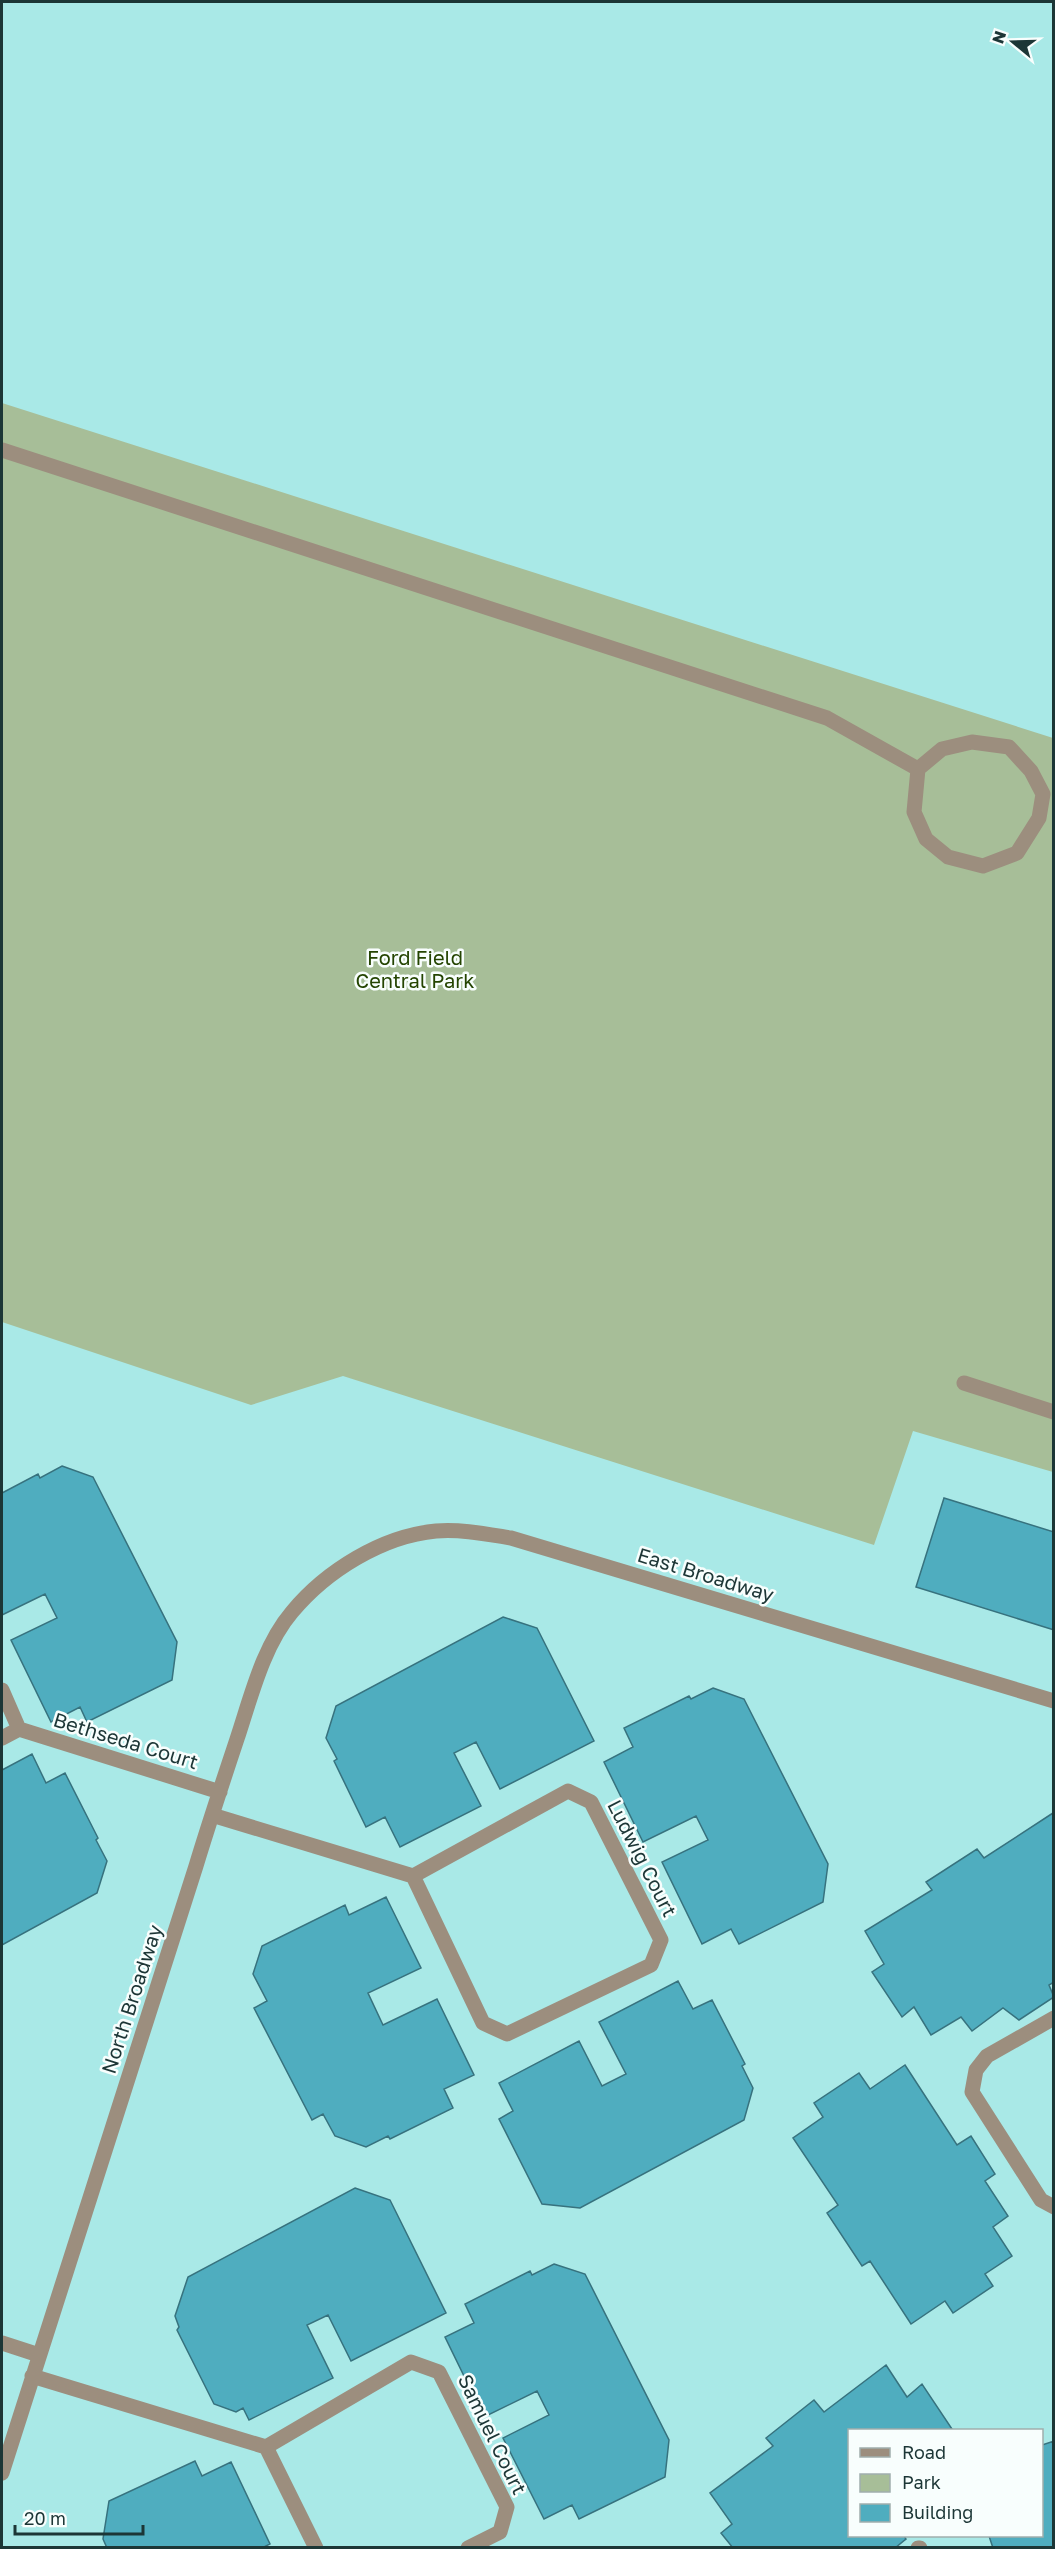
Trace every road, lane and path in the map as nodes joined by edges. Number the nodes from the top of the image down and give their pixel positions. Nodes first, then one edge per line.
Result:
1 (2, 450) edge
2 (918, 769) junction
3 (964, 1383) dead end
4 (1053, 1412) edge
5 (345, 1566) joint
6 (2, 1690) edge
7 (1053, 1701) edge
8 (19, 1729) junction
9 (2, 1738) edge
10 (220, 1792) junction
11 (212, 1815) junction
12 (413, 1876) junction
13 (1053, 2018) edge
14 (1053, 2207) edge
15 (2, 2343) edge
16 (39, 2355) junction
17 (32, 2376) junction
18 (266, 2447) junction
19 (2, 2473) edge
20 (316, 2547) edge
21 (468, 2547) edge

1 - 2 street
2 - 2 street
3 - 4 street
5 - 7 street, East Broadway
5 - 10 street, North Broadway
6 - 8 street
8 - 9 street
8 - 10 street, Bethseda Court
10 - 11 street, North Broadway
11 - 12 street
11 - 16 street, North Broadway
12 - 12 street, Ludwig Court
13 - 14 street
15 - 16 street
16 - 17 street, North Broadway
17 - 18 street
17 - 19 street, North Broadway
18 - 20 street
18 - 21 street, Samuel Court

